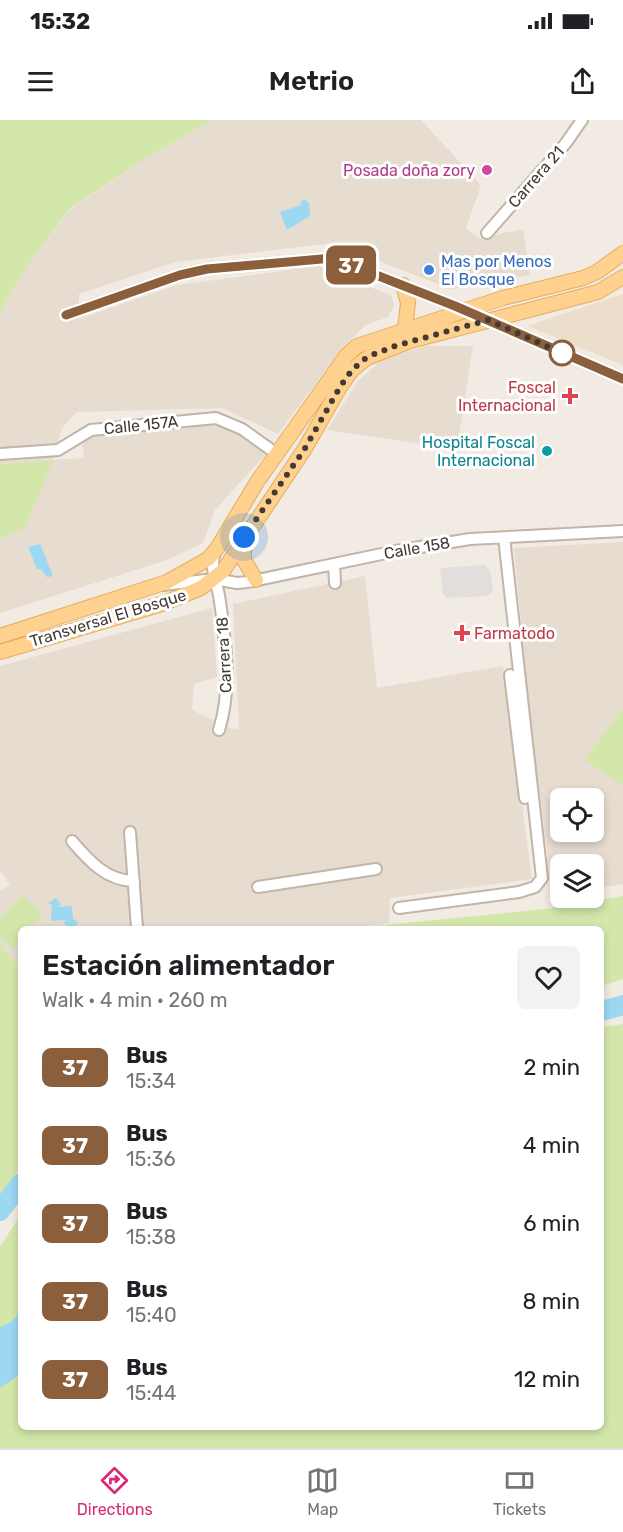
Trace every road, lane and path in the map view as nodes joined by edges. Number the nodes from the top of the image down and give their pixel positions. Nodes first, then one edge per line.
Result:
1 (582, 120) edge
2 (487, 232) dead end
3 (623, 254) edge
4 (623, 277) edge
5 (403, 285) junction
6 (466, 310) junction
7 (66, 315) dead end
8 (488, 320) junction
9 (405, 328) junction
10 (623, 379) edge
11 (0, 454) edge
12 (277, 454) junction
13 (623, 531) edge
14 (244, 537) junction
15 (504, 537) junction
16 (215, 552) junction
17 (334, 564) junction
18 (214, 579) junction
19 (256, 580) junction
20 (335, 583) dead end
21 (156, 586) junction
22 (0, 636) edge
23 (0, 652) edge
24 (510, 675) dead end
25 (219, 730) dead end
26 (526, 801) junction
27 (130, 832) dead end
28 (72, 841) dead end
29 (376, 869) dead end
30 (134, 881) junction
31 (258, 887) dead end
32 (399, 908) dead end
33 (137, 926) edge

1 - 2 street, Carrera 21
3 - 6 main road, Transversal El Bosque
4 - 8 main road, Transversal El Bosque
5 - 6 street
5 - 7 street
5 - 9 main road
6 - 8 street
6 - 9 main road, Transversal El Bosque
8 - 10 street
8 - 14 main road, Transversal El Bosque
9 - 12 main road, Transversal El Bosque
11 - 12 street, Calle 157A
12 - 16 main road, Transversal El Bosque
13 - 15 street, Calle 158
14 - 18 main road, Transversal El Bosque
14 - 19 main road
15 - 17 street, Calle 158
15 - 26 street
16 - 18 street
16 - 21 main road, Transversal El Bosque
17 - 19 street, Calle 158
17 - 20 street
18 - 19 street, Calle 158
18 - 21 street, Calle 158
18 - 23 main road, Transversal El Bosque
18 - 25 street, Carrera 18
21 - 22 main road, Transversal El Bosque
24 - 26 street
26 - 32 street
27 - 30 street
28 - 30 street
29 - 31 street
30 - 33 street

